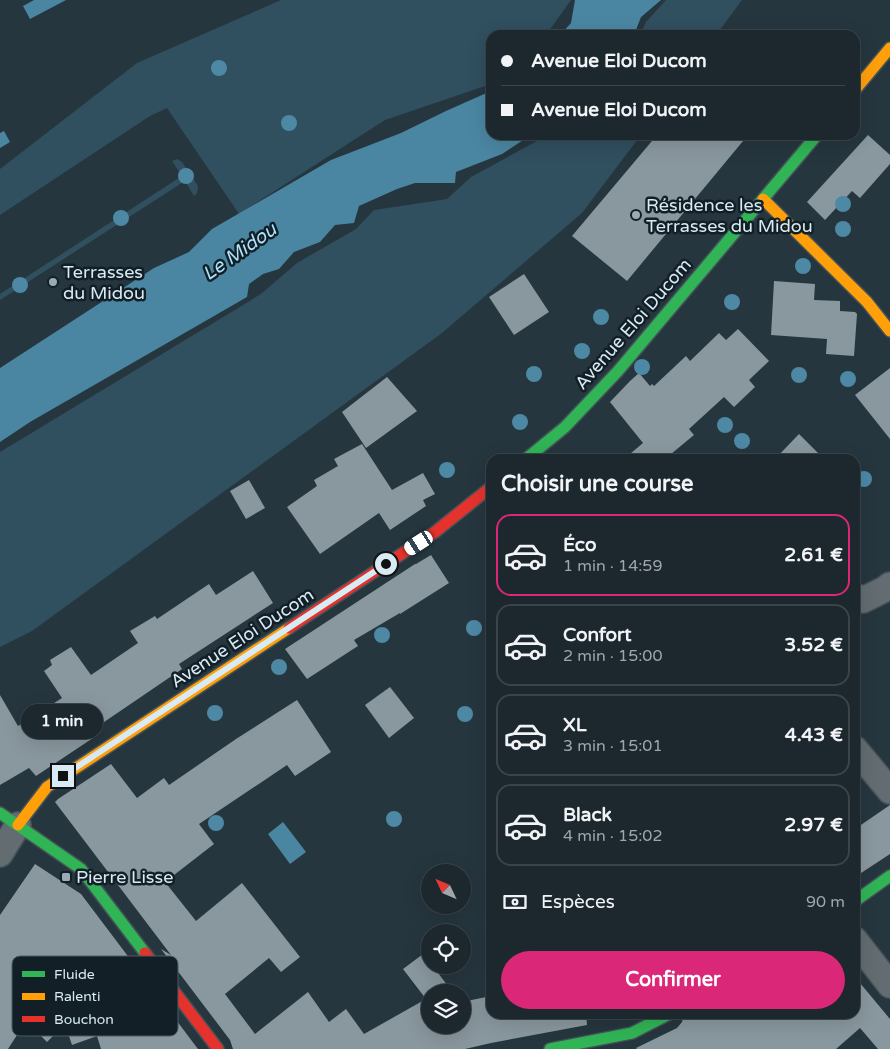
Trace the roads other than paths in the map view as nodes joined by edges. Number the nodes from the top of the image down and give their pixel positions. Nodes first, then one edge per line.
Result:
1 (890, 48) edge
2 (860, 84) edge
3 (813, 140) edge
4 (763, 199) junction
5 (890, 331) edge
6 (532, 454) edge
7 (486, 491) edge
8 (890, 585) edge
9 (860, 598) edge
10 (860, 755) edge
11 (890, 791) edge
12 (9, 819) edge
13 (0, 854) edge
14 (890, 876) edge
15 (860, 897) edge
16 (860, 946) edge
17 (147, 956) edge
18 (890, 985) edge
19 (178, 996) edge
20 (659, 1019) edge
21 (218, 1049) edge
22 (550, 1049) edge

1 - 2 street
3 - 4 street, Avenue Eloi Ducom
4 - 5 street
4 - 6 street, Avenue Eloi Ducom
7 - 12 street, Avenue Eloi Ducom
8 - 9 street
10 - 11 street
12 - 13 street
12 - 17 street
14 - 15 street
16 - 18 street
19 - 21 street
20 - 22 street

